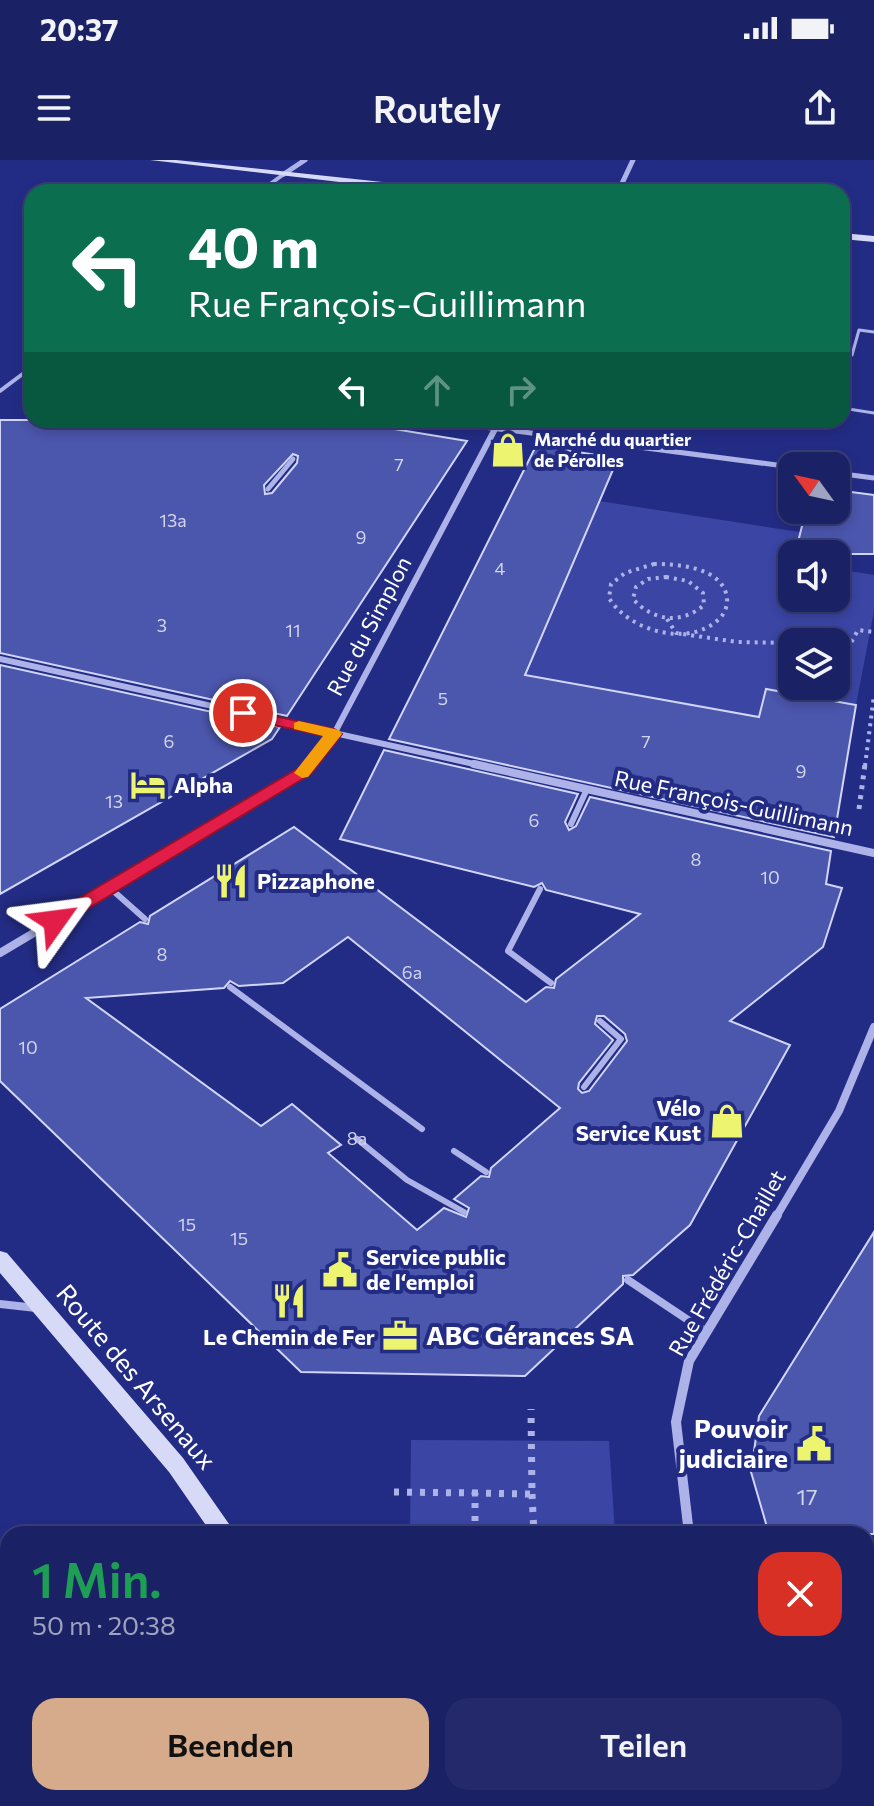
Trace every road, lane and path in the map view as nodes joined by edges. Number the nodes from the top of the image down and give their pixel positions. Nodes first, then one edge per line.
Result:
1 (154, 160) edge
2 (305, 160) edge
3 (633, 160) edge
4 (284, 174) junction
5 (270, 184) edge
6 (375, 184) edge
7 (622, 184) edge
8 (850, 237) edge
9 (874, 239) edge
10 (874, 332) edge
11 (852, 355) dead end
12 (24, 373) edge
13 (0, 391) edge
14 (850, 409) edge
15 (874, 413) edge
16 (488, 428) edge
17 (495, 429) junction
18 (293, 459) dead end
19 (778, 465) edge
20 (850, 475) edge
21 (874, 478) edge
22 (268, 489) dead end
23 (667, 618) junction
24 (874, 632) edge
25 (676, 633) junction
26 (778, 643) edge
27 (850, 645) edge
28 (0, 659) edge
29 (334, 734) junction
30 (587, 789) junction
31 (571, 824) dead end
32 (874, 853) edge
33 (110, 888) junction
34 (540, 889) dead end
35 (145, 919) dead end
36 (0, 953) edge
37 (551, 983) dead end
38 (230, 987) dead end
39 (600, 1021) dead end
40 (874, 1027) edge
41 (584, 1087) dead end
42 (422, 1129) dead end
43 (357, 1139) dead end
44 (454, 1151) dead end
45 (486, 1172) dead end
46 (464, 1212) dead end
47 (0, 1259) edge
48 (628, 1280) dead end
49 (0, 1304) edge
50 (42, 1309) junction
51 (706, 1332) junction
52 (531, 1409) dead end
53 (394, 1492) dead end
54 (475, 1493) junction
55 (532, 1494) junction
56 (219, 1526) edge
57 (475, 1526) edge
58 (534, 1526) edge
59 (688, 1526) edge

1 - 4 main road
2 - 4 street
3 - 7 street
4 - 5 street
4 - 6 main road
8 - 9 main road
10 - 11 lane
12 - 13 street
14 - 15 lane
16 - 17 street
17 - 19 street
17 - 29 street, Rue du Simplon
18 - 22 lane
20 - 21 street
23 - 23 path
23 - 25 path
24 - 27 path
25 - 25 path
25 - 26 path
28 - 29 street, Rue François-Guillimann
29 - 30 street, Rue François-Guillimann
29 - 33 street, Rue du Simplon
30 - 31 lane, Rue François-Guillimann
30 - 32 street, Rue François-Guillimann
33 - 35 lane
33 - 36 street, Rue du Simplon
34 - 37 lane
38 - 42 lane
39 - 41 lane
40 - 51 street, Rue Frédéric-Chaillet
43 - 46 lane
44 - 45 lane
47 - 50 main road, Route des Arsenaux
48 - 51 lane
49 - 50 lane
50 - 56 main road, Route des Arsenaux
51 - 59 street, Rue Frédéric-Chaillet
52 - 55 path
53 - 54 path
54 - 55 path
54 - 57 path
55 - 58 path

